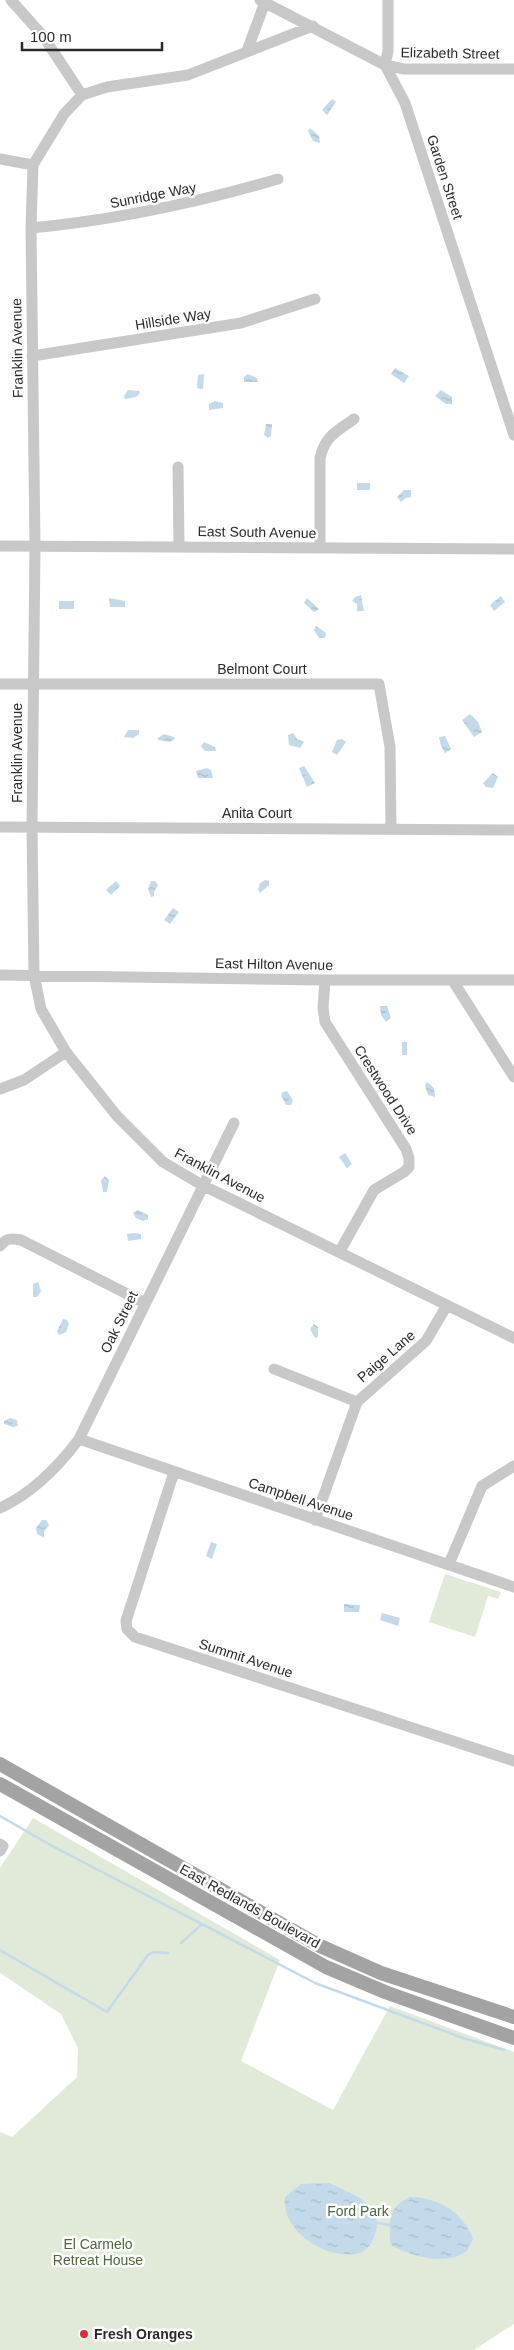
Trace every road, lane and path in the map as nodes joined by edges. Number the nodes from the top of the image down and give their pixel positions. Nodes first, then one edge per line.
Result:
1 (11, 0) edge
2 (388, 0) edge
3 (262, 1) edge
4 (312, 26) junction
5 (247, 51) junction
6 (385, 65) junction
7 (514, 69) edge
8 (82, 95) junction
9 (0, 160) edge
10 (33, 165) junction
11 (278, 179) dead end
12 (31, 228) junction
13 (315, 299) dead end
14 (32, 356) junction
15 (354, 419) dead end
16 (514, 435) edge
17 (178, 467) dead end
18 (0, 546) edge
19 (34, 546) junction
20 (179, 546) junction
21 (320, 548) junction
22 (514, 549) edge
23 (0, 684) edge
24 (32, 684) junction
25 (0, 827) edge
26 (32, 828) junction
27 (391, 828) junction
28 (514, 830) edge
29 (0, 975) edge
30 (34, 975) junction
31 (325, 980) junction
32 (514, 980) edge
33 (453, 982) junction
34 (66, 1052) junction
35 (514, 1077) edge
36 (0, 1089) edge
37 (234, 1123) dead end
38 (202, 1184) junction
39 (0, 1246) edge
40 (340, 1251) junction
41 (145, 1303) junction
42 (448, 1305) junction
43 (514, 1338) edge
44 (274, 1369) dead end
45 (357, 1402) junction
46 (79, 1438) junction
47 (514, 1466) edge
48 (174, 1472) junction
49 (0, 1508) edge
50 (315, 1520) junction
51 (449, 1564) junction
52 (514, 1587) edge
53 (514, 1761) edge
54 (0, 1764) edge
55 (0, 1784) edge
56 (514, 2017) edge
57 (514, 2038) edge

1 - 8 street
2 - 6 street
3 - 4 street
3 - 5 street
4 - 5 street
4 - 6 street
5 - 8 street
6 - 7 street, Elizabeth Street
6 - 16 street, Garden Street
8 - 10 street, Franklin Avenue
9 - 10 street
10 - 12 street, Franklin Avenue
11 - 12 street, Sunridge Way
12 - 14 street, Franklin Avenue
13 - 14 street, Hillside Way
14 - 19 street, Franklin Avenue
15 - 21 street
17 - 20 street
18 - 19 street, East South Avenue
19 - 20 street, East South Avenue
19 - 24 street, Franklin Avenue
20 - 21 street, East South Avenue
21 - 22 street, East South Avenue
23 - 24 street, Belmont Court
24 - 26 street, Franklin Avenue
24 - 27 street, Belmont Court
25 - 26 street, Anita Court
26 - 27 street, Anita Court
26 - 30 street, Franklin Avenue
27 - 28 street, Anita Court
29 - 30 street, East Hilton Avenue
30 - 31 street, East Hilton Avenue
30 - 34 street, Franklin Avenue
31 - 33 street, East Hilton Avenue
31 - 40 street, Crestwood Drive
32 - 33 street, East Hilton Avenue
33 - 35 street
34 - 36 street
34 - 38 street, Franklin Avenue
37 - 38 street, Oak Street
38 - 40 street, Franklin Avenue
38 - 41 street, Oak Street
39 - 41 street
40 - 42 street, Franklin Avenue
41 - 46 street, Oak Street
42 - 43 street, Franklin Avenue
42 - 45 street, Paige Lane
44 - 45 street, Paige Lane
45 - 50 street, Paige Lane
46 - 48 street, Campbell Avenue
46 - 49 street, Oak Street
47 - 51 street
48 - 50 street, Campbell Avenue
48 - 53 street, Summit Avenue
50 - 51 street, Campbell Avenue
51 - 52 street, Campbell Avenue
54 - 56 main road, East Redlands Boulevard
55 - 57 main road, East Redlands Boulevard

